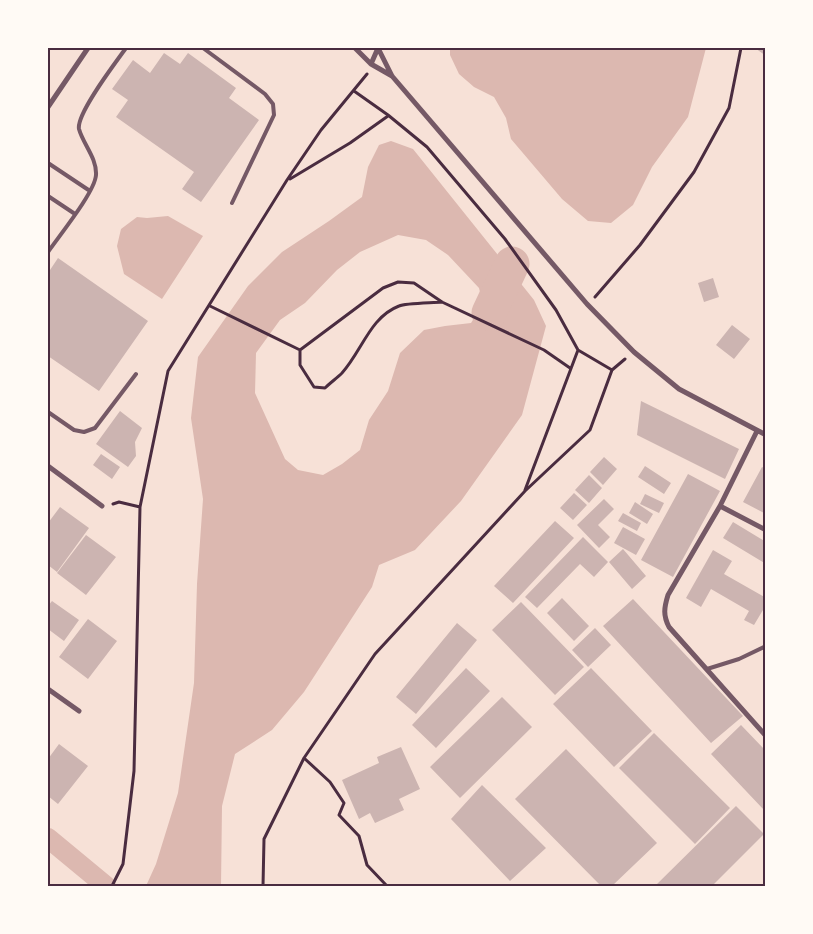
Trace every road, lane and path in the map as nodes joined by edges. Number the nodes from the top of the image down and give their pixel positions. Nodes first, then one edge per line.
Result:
1 (88, 48) edge
2 (126, 48) edge
3 (202, 48) edge
4 (355, 48) edge
5 (378, 48) edge
6 (741, 48) edge
7 (373, 66) junction
8 (392, 76) junction
9 (354, 92) junction
10 (48, 107) edge
11 (388, 116) junction
12 (48, 163) edge
13 (287, 180) junction
14 (90, 191) junction
15 (48, 196) edge
16 (232, 203) dead end
17 (75, 214) junction
18 (48, 252) edge
19 (442, 302) junction
20 (588, 304) junction
21 (210, 306) junction
22 (300, 350) junction
23 (578, 350) junction
24 (634, 352) junction
25 (570, 368) junction
26 (612, 370) junction
27 (136, 374) dead end
28 (48, 412) edge
29 (757, 431) junction
30 (766, 435) edge
31 (48, 466) edge
32 (525, 491) junction
33 (102, 506) joint
34 (720, 506) junction
35 (140, 507) junction
36 (766, 530) edge
37 (766, 646) edge
38 (707, 669) junction
39 (48, 689) edge
40 (79, 711) dead end
41 (766, 736) edge
42 (304, 758) junction
43 (112, 886) edge
44 (263, 886) edge
45 (387, 886) edge

1 - 10 street
2 - 14 lane
3 - 16 lane
4 - 7 street
5 - 7 street
5 - 8 street
6 - 20 path
7 - 8 street
7 - 9 path
8 - 20 street
9 - 11 path
9 - 13 path
11 - 13 path
11 - 23 path
12 - 14 lane
13 - 21 path
14 - 17 lane
15 - 17 lane
17 - 18 lane
19 - 22 path
19 - 22 path
19 - 25 path
20 - 24 street
21 - 22 path
21 - 35 path
23 - 25 path
23 - 26 path
24 - 26 path
24 - 29 street
25 - 32 path
26 - 32 path
27 - 28 lane
29 - 30 street
29 - 34 street
31 - 33 street
32 - 42 path
33 - 35 path
34 - 36 street
34 - 38 street
35 - 43 path
37 - 38 lane
38 - 41 street
39 - 40 street
42 - 44 path
42 - 45 path

